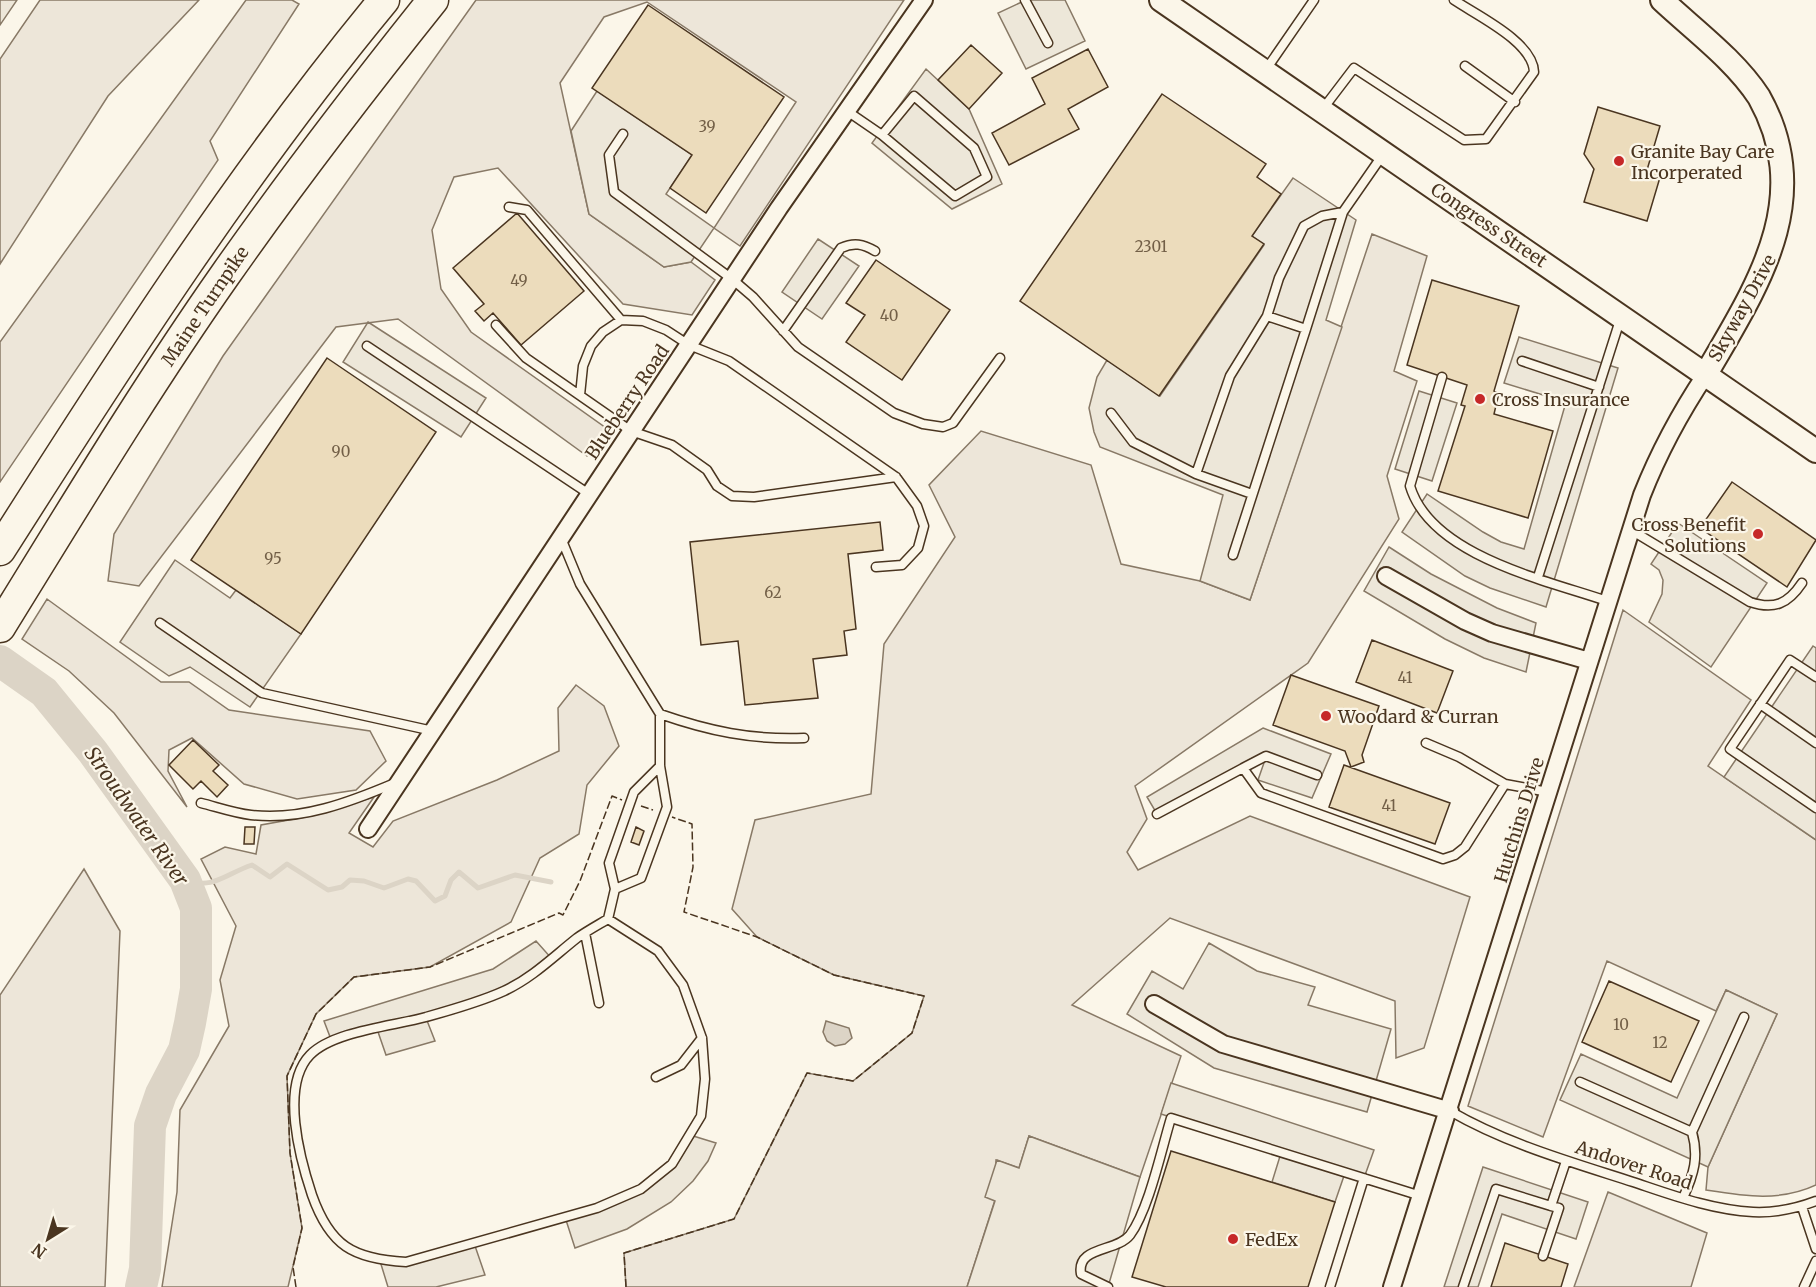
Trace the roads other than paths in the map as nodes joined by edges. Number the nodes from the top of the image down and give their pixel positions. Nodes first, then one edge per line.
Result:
1 (384, 0) edge
2 (433, 0) edge
3 (924, 0) edge
4 (1025, 0) edge
5 (1161, 0) edge
6 (1314, 0) edge
7 (1454, 0) edge
8 (1662, 0) edge
9 (1048, 43) dead end
10 (1465, 66) dead end
11 (1264, 71) junction
12 (1515, 102) junction
13 (847, 111) junction
14 (1322, 111) junction
15 (623, 134) dead end
16 (882, 135) junction
17 (1384, 153) junction
18 (509, 207) dead end
19 (1344, 212) junction
20 (875, 251) dead end
21 (732, 279) junction
22 (1267, 316) junction
23 (1622, 316) junction
24 (621, 320) junction
25 (496, 325) dead end
26 (1306, 329) junction
27 (783, 331) junction
28 (689, 345) junction
29 (367, 346) dead end
30 (1000, 358) dead end
31 (1522, 361) dead end
32 (1706, 374) junction
33 (1442, 377) dead end
34 (1599, 387) junction
35 (580, 395) junction
36 (1111, 413) dead end
37 (631, 431) junction
38 (1816, 451) edge
39 (1196, 474) junction
40 (896, 477) junction
41 (589, 494) junction
42 (1252, 494) junction
43 (1631, 530) junction
44 (561, 537) junction
45 (0, 550) edge
46 (1233, 555) dead end
47 (876, 567) dead end
48 (1386, 576) dead end
49 (1538, 577) junction
50 (1802, 583) dead end
51 (1607, 601) junction
52 (160, 623) dead end
53 (0, 627) edge
54 (1589, 661) junction
55 (1816, 677) edge
56 (1760, 704) junction
57 (660, 714) junction
58 (432, 731) junction
59 (804, 738) dead end
60 (1426, 743) dead end
61 (1816, 743) edge
62 (660, 766) junction
63 (1244, 768) junction
64 (1317, 775) dead end
65 (399, 782) junction
66 (1505, 784) junction
67 (1548, 792) junction
68 (201, 803) dead end
69 (1816, 808) edge
70 (1157, 814) dead end
71 (368, 829) dead end
72 (615, 889) junction
73 (608, 919) junction
74 (585, 933) junction
75 (599, 1003) dead end
76 (1154, 1004) dead end
77 (1744, 1017) dead end
78 (702, 1038) junction
79 (656, 1077) dead end
80 (1580, 1082) dead end
81 (1450, 1111) junction
82 (1692, 1132) junction
83 (1566, 1161) junction
84 (1364, 1178) junction
85 (1420, 1196) junction
86 (1683, 1198) junction
87 (1816, 1202) edge
88 (1551, 1206) junction
89 (1802, 1207) junction
90 (1816, 1249) edge
91 (1543, 1256) dead end
92 (1816, 1261) edge
93 (1108, 1287) edge
94 (1330, 1287) edge
95 (1392, 1287) edge
96 (1463, 1287) edge
97 (1804, 1287) edge

1 - 45 highway
2 - 53 highway, Maine Turnpike
3 - 13 street, Blueberry Road
4 - 9 lane
5 - 11 main road, Congress Street
6 - 11 lane
7 - 12 lane
8 - 32 main road, Skyway Drive
10 - 12 lane
11 - 14 main road, Congress Street
12 - 14 lane
13 - 16 lane
13 - 21 street, Blueberry Road
14 - 17 main road, Congress Street
15 - 21 lane
16 - 16 lane
17 - 19 lane
17 - 23 main road, Congress Street
18 - 24 lane
19 - 22 lane
19 - 26 lane
20 - 27 lane
21 - 27 lane
21 - 28 street, Blueberry Road
22 - 26 lane
22 - 39 lane
23 - 32 main road, Congress Street
23 - 34 lane
24 - 28 lane
24 - 35 lane
25 - 35 lane
26 - 42 lane
27 - 30 lane
28 - 37 street, Blueberry Road
28 - 40 lane
29 - 41 lane
31 - 34 lane
32 - 38 main road, Congress Street
32 - 43 street, Hutchins Drive
33 - 49 lane
34 - 49 lane
35 - 37 lane
36 - 39 lane
37 - 40 lane
37 - 41 street, Blueberry Road
39 - 42 lane
40 - 47 lane
41 - 44 street, Blueberry Road
42 - 46 lane
43 - 50 lane
43 - 51 street, Hutchins Drive
44 - 57 lane
44 - 58 street, Blueberry Road
48 - 54 street
49 - 51 lane
51 - 54 street, Hutchins Drive
52 - 58 lane
54 - 67 street, Hutchins Drive
55 - 56 lane
56 - 61 lane
56 - 69 lane
57 - 59 lane
57 - 62 lane
58 - 65 street, Blueberry Road
60 - 66 lane
62 - 72 lane
62 - 72 lane
63 - 64 lane
63 - 66 lane
63 - 70 lane
65 - 68 lane
65 - 71 street, Blueberry Road
66 - 67 lane
67 - 81 street, Hutchins Drive
72 - 73 lane
73 - 74 lane
73 - 78 lane
74 - 75 lane
74 - 78 lane
76 - 81 street
77 - 82 lane
78 - 79 lane
80 - 82 lane
81 - 83 lane, Andover Road
81 - 85 street, Hutchins Drive
82 - 86 lane
83 - 86 lane, Andover Road
83 - 88 lane
84 - 85 lane
84 - 93 lane
84 - 94 lane
85 - 95 street, Hutchins Drive
86 - 89 lane, Andover Road
87 - 89 lane, Andover Road
88 - 91 lane
88 - 96 lane
89 - 90 lane
92 - 97 lane

